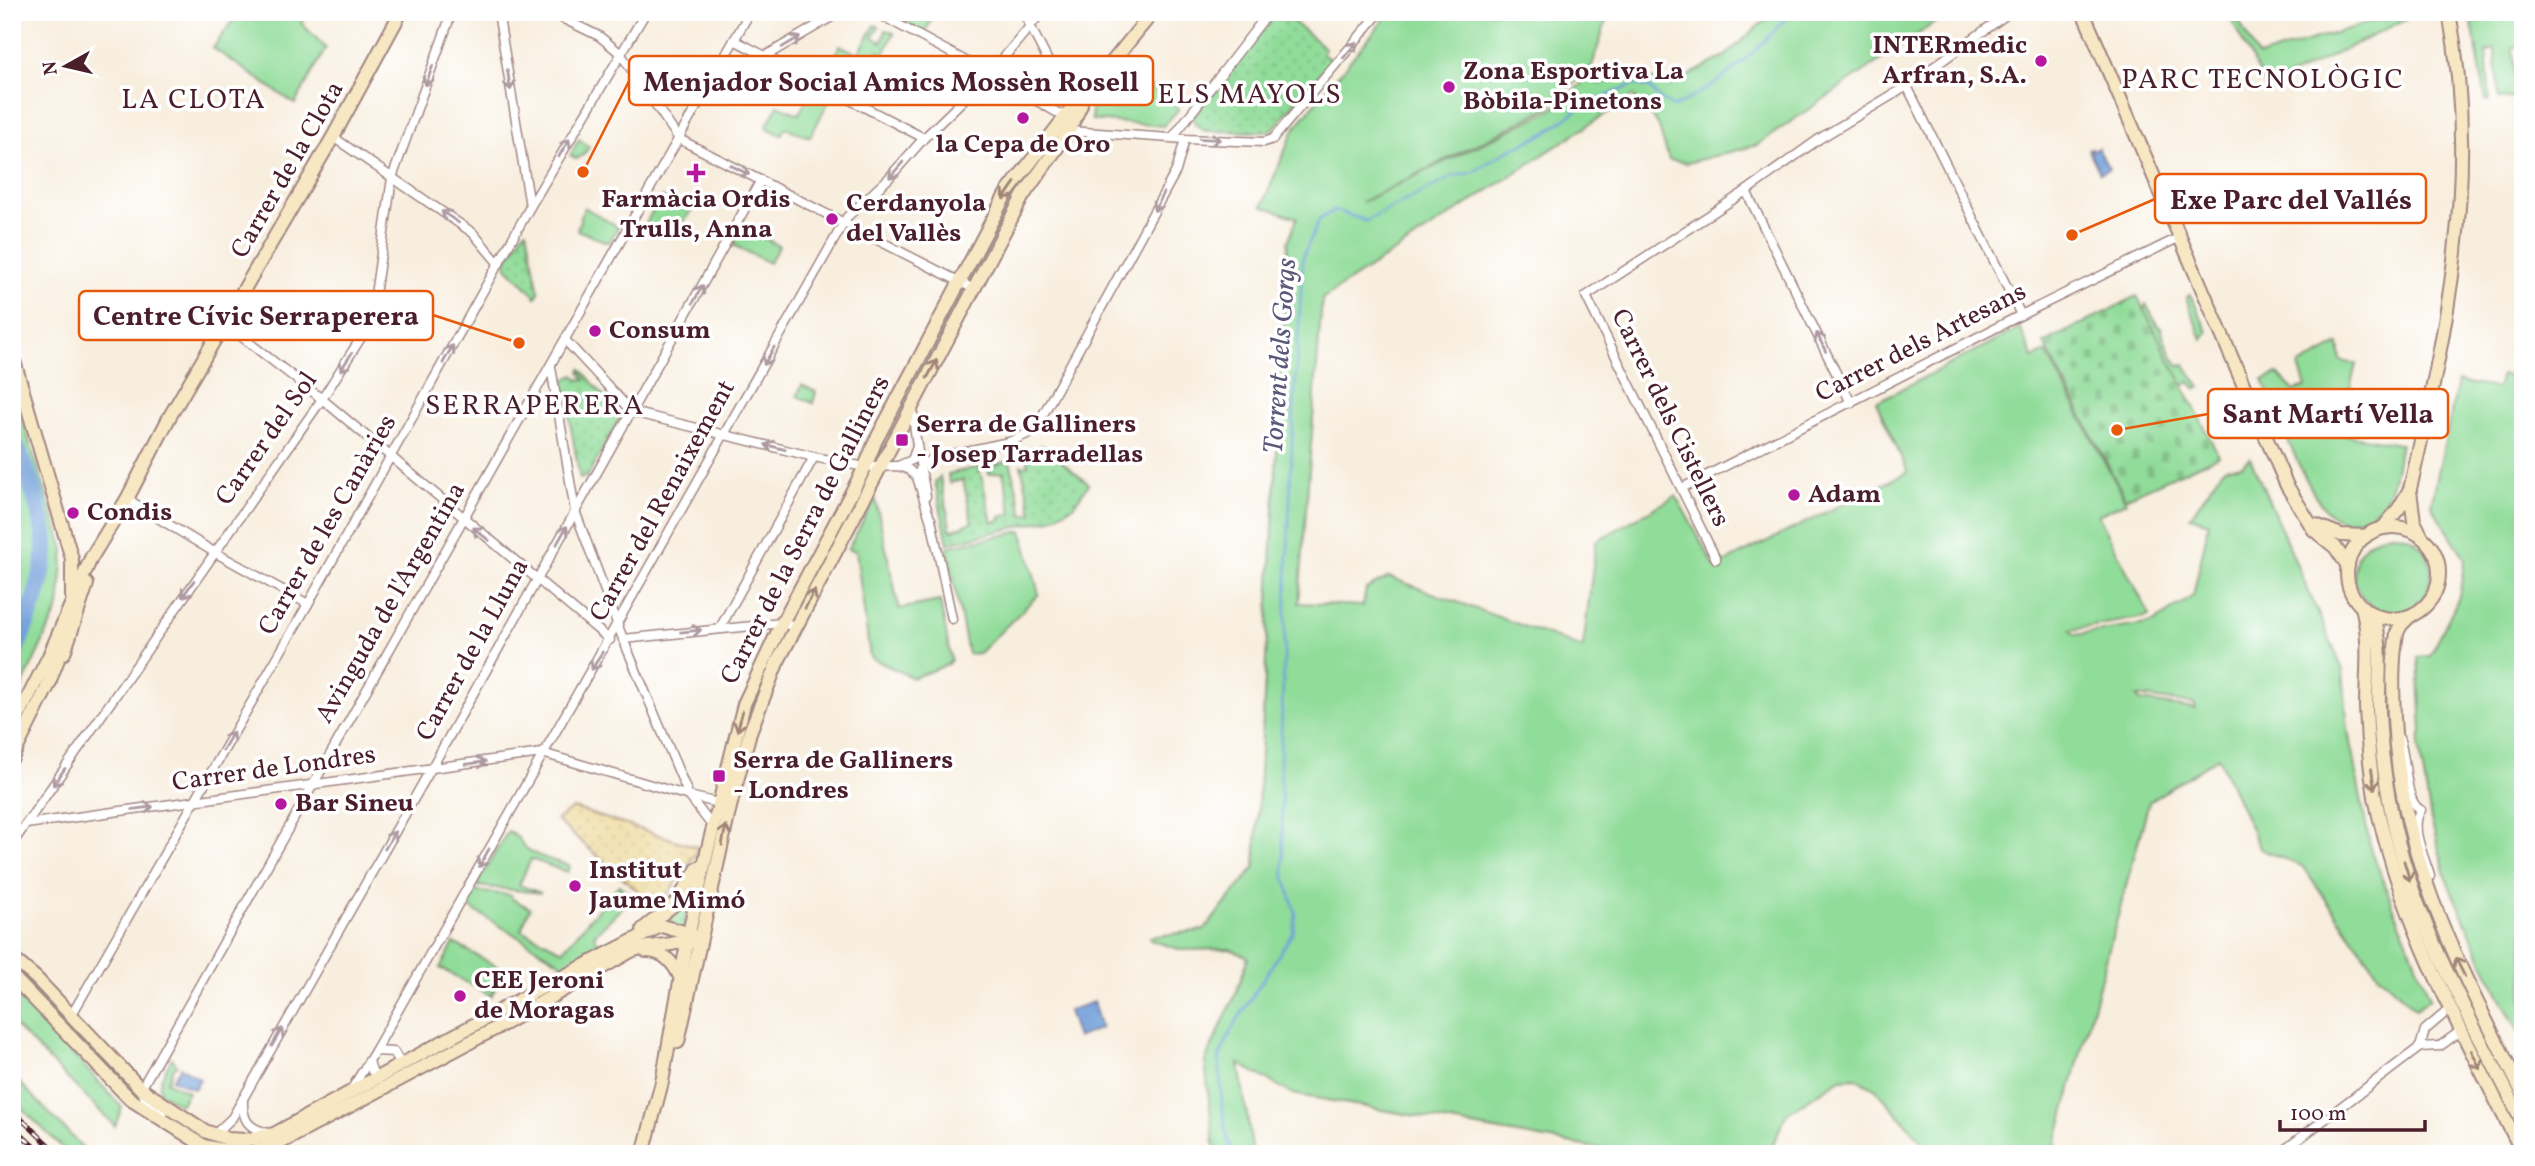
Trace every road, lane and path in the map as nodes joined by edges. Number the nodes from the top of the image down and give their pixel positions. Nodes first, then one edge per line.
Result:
1 (401, 12) edge
2 (407, 12) edge
3 (452, 12) edge
4 (498, 12) edge
5 (549, 12) edge
6 (646, 12) edge
7 (750, 12) edge
8 (840, 12) edge
9 (874, 12) edge
10 (1023, 12) edge
11 (1042, 12) edge
12 (1153, 12) edge
13 (1269, 12) edge
14 (1380, 12) edge
15 (1683, 12) edge
16 (1695, 12) edge
17 (2010, 12) edge
18 (2083, 12) edge
19 (2449, 12) edge
20 (1030, 27) junction
21 (734, 40) junction
22 (381, 52) junction
23 (620, 53) junction
24 (767, 56) junction
25 (990, 74) junction
26 (710, 86) junction
27 (1907, 86) junction
28 (1086, 94) junction
29 (1069, 113) junction
30 (1069, 131) junction
31 (333, 137) junction
32 (924, 138) junction
33 (1172, 138) junction
34 (679, 139) junction
35 (1185, 139) junction
36 (1037, 165) junction
37 (392, 178) junction
38 (761, 180) junction
39 (1746, 191) junction
40 (532, 210) junction
41 (843, 224) junction
42 (2180, 237) junction
43 (499, 264) junction
44 (958, 282) junction
45 (974, 289) junction
46 (2021, 315) junction
47 (225, 324) junction
48 (566, 341) junction
49 (12, 354) edge
50 (551, 367) junction
51 (322, 399) junction
52 (1851, 403) junction
53 (912, 405) junction
54 (632, 412) junction
55 (724, 435) junction
56 (916, 447) junction
57 (391, 456) junction
58 (814, 457) junction
59 (934, 458) junction
60 (922, 465) junction
61 (898, 466) junction
62 (865, 467) junction
63 (880, 468) junction
64 (917, 477) junction
65 (1682, 488) junction
66 (2410, 489) junction
67 (127, 499) junction
68 (575, 511) junction
69 (463, 519) junction
70 (932, 522) junction
71 (2310, 522) junction
72 (2383, 528) junction
73 (109, 529) junction
74 (2366, 536) junction
75 (2423, 537) junction
76 (214, 552) junction
77 (91, 558) junction
78 (72, 559) junction
79 (1716, 559) dead end
80 (2348, 566) junction
81 (537, 580) junction
82 (72, 603) junction
83 (308, 604) junction
84 (2367, 611) junction
85 (2410, 616) junction
86 (952, 619) dead end
87 (618, 623) junction
88 (782, 623) junction
89 (795, 627) junction
90 (720, 628) junction
91 (623, 639) junction
92 (610, 640) junction
93 (47, 688) junction
94 (2373, 709) junction
95 (12, 729) edge
96 (542, 753) junction
97 (12, 758) edge
98 (430, 769) junction
99 (312, 785) junction
100 (689, 796) junction
101 (194, 801) junction
102 (724, 805) junction
103 (26, 824) junction
104 (713, 827) junction
105 (12, 844) edge
106 (708, 848) junction
107 (716, 875) junction
108 (688, 937) junction
109 (12, 958) edge
110 (694, 973) junction
111 (12, 976) edge
112 (681, 979) junction
113 (543, 987) junction
114 (36, 999) junction
115 (2451, 1008) junction
116 (65, 1015) junction
117 (2462, 1030) junction
118 (2420, 1047) junction
119 (376, 1051) junction
120 (444, 1055) junction
121 (369, 1061) junction
122 (95, 1064) junction
123 (402, 1067) junction
124 (108, 1078) junction
125 (380, 1080) junction
126 (141, 1089) junction
127 (2523, 1094) edge
128 (243, 1096) junction
129 (349, 1100) junction
130 (2523, 1123) edge
131 (215, 1134) junction
132 (274, 1134) junction
133 (185, 1135) junction
134 (646, 1154) edge
135 (2279, 1154) edge
136 (2523, 1154) edge

1 - 22 street, Carrer de la Clota
2 - 22 street, Carrer de la Clota
3 -> 37 street, Carrer del Sol
4 -> 40 street
5 - 23 street
6 - 23 street, Carrer de les Canàries
7 - 21 street, Avinguda de l'Argentina
24 -> 8 street
9 - 25 street
10 - 20 street
11 - 20 street, Carrer del Renaixement
12 - 28 street, Carrer de la Serra de Galliners
13 - 33 street
35 -> 14 street
15 - 16 street
17 - 27 street
18 - 42 street
19 - 66 street
20 - 25 street, Carrer del Renaixement
20 - 29 street
21 - 24 street
21 - 26 street, Avinguda de l'Argentina
22 - 31 street, Carrer de la Clota
23 - 34 street
40 -> 23 street, Carrer de les Canàries
24 - 26 street
24 - 32 street
25 - 29 street
25 - 32 street, Carrer del Renaixement
26 - 34 street, Avinguda de l'Argentina
27 - 39 street
27 - 46 street
28 - 29 street, Carrer de la Serra de Galliners
28 - 30 street, Carrer de la Serra de Galliners
29 - 30 street
29 - 36 street, Carrer de la Serra de Galliners
30 - 33 street
30 - 36 street, Carrer de la Serra de Galliners
31 - 37 street
31 - 47 street, Carrer de la Clota
32 -> 41 street, Carrer del Renaixement
33 - 35 street
34 -> 38 street
34 - 48 street, Avinguda de l'Argentina
35 -> 59 street
36 -> 44 street, Carrer de la Serra de Galliners
36 - 45 street, Carrer de la Serra de Galliners
43 -> 37 street
37 -> 51 street, Carrer del Sol
38 - 41 street
54 -> 38 street, Carrer de la Lluna
52 -> 39 street
39 - 65 street, Carrer dels Cistellers
40 - 43 street, Carrer de les Canàries
41 - 44 street
41 -> 55 street, Carrer del Renaixement
42 - 46 street, Carrer dels Artesans
42 - 71 street
57 -> 43 street, Carrer de les Canàries
44 - 45 street
44 - 62 street, Carrer de la Serra de Galliners
53 -> 45 street, Carrer de la Serra de Galliners
46 - 52 street, Carrer dels Artesans
47 - 51 street
47 - 67 street, Carrer de la Clota
48 - 50 street, Avinguda de l'Argentina
48 - 54 street
49 - 78 street
50 - 68 street
50 - 69 street, Avinguda de l'Argentina
51 - 57 street
51 - 76 street, Carrer del Sol
52 - 65 street, Carrer dels Artesans
53 - 56 street
53 - 63 street, Carrer de la Serra de Galliners
54 - 55 street
54 - 68 street, Carrer de la Lluna
58 -> 55 street
55 - 87 street, Carrer del Renaixement
56 - 59 street
56 - 60 street
56 - 61 street
57 - 69 street
57 - 83 street, Carrer de les Canàries
58 - 62 street
58 - 90 street
59 - 60 street
60 - 64 street
60 - 70 street
61 - 63 street
61 - 64 street
62 - 63 street
62 - 88 street, Carrer de la Serra de Galliners
89 -> 63 street, Carrer de la Serra de Galliners
64 - 70 street
65 - 79 street, Carrer dels Cistellers
66 - 72 street
66 - 75 street
67 - 73 street, Carrer de la Clota
67 - 76 street
81 -> 68 street, Carrer de la Lluna
68 - 87 street
81 -> 69 street
69 - 99 street, Avinguda de l'Argentina
70 - 86 street
71 - 74 street
71 - 80 street
72 - 74 street
72 - 75 street
73 - 77 street, Carrer de la Clota
73 - 93 street, Carrer de la Clota
74 - 80 street
75 - 85 street
76 - 83 street
76 -> 103 street, Carrer del Sol
77 - 78 street
77 - 82 street, Carrer de la Clota
78 - 82 street
80 - 84 street
81 - 92 street
81 - 98 street, Carrer de la Lluna
82 - 93 street
82 - 95 street, Carrer de la Clota
101 -> 83 street, Carrer de les Canàries
84 - 85 street
84 - 94 street
127 -> 85 street
87 - 91 street
87 - 92 street, Carrer del Renaixement
88 - 89 street
88 - 90 street
88 -> 102 street, Carrer de la Serra de Galliners
89 - 102 street, Carrer de la Serra de Galliners
91 -> 90 street
91 - 100 street
92 -> 96 street, Carrer del Renaixement
93 - 97 street, Carrer de la Clota
94 -> 115 street
94 -> 130 street
98 -> 96 street, Carrer de Londres
96 - 100 street, Carrer de Londres
96 -> 119 street, Carrer del Renaixement
98 - 99 street, Carrer de Londres
128 -> 98 street, Carrer de la Lluna
99 - 101 street, Carrer de Londres
99 - 126 street, Avinguda de l'Argentina
100 - 102 street, Carrer de Londres
100 - 104 street
103 -> 101 street, Carrer de Londres
101 - 116 street, Carrer de les Canàries
102 - 104 street, Carrer de la Serra de Galliners
107 -> 102 street, Carrer de la Serra de Galliners
103 - 105 street, Carrer del Sol
104 - 106 street, Carrer de la Serra de Galliners
106 - 108 street, Carrer de la Serra de Galliners
106 - 113 street
107 - 108 street
107 - 110 street, Carrer de la Serra de Galliners
108 - 110 street
108 - 112 street, Carrer de la Serra de Galliners
108 - 113 street
108 - 120 street
109 - 116 street
110 - 134 street, Carrer de la Serra de Galliners
111 - 114 street
112 - 120 street
112 - 134 street, Carrer de la Serra de Galliners
113 - 123 street
114 - 116 street
114 - 122 street
115 - 117 street
115 - 118 street
116 - 122 street
116 - 126 street
117 - 118 street
117 -> 136 street
118 - 135 street
119 - 121 street, Carrer del Renaixement
119 - 123 street
120 - 123 street
120 - 129 street
121 - 125 street
121 - 129 street
122 - 124 street
123 - 125 street
124 - 126 street
124 - 133 street
125 - 129 street
126 - 131 street
126 - 133 street
128 - 131 street, Carrer de la Lluna
128 - 132 street
129 - 132 street
129 - 133 street
131 - 132 street

